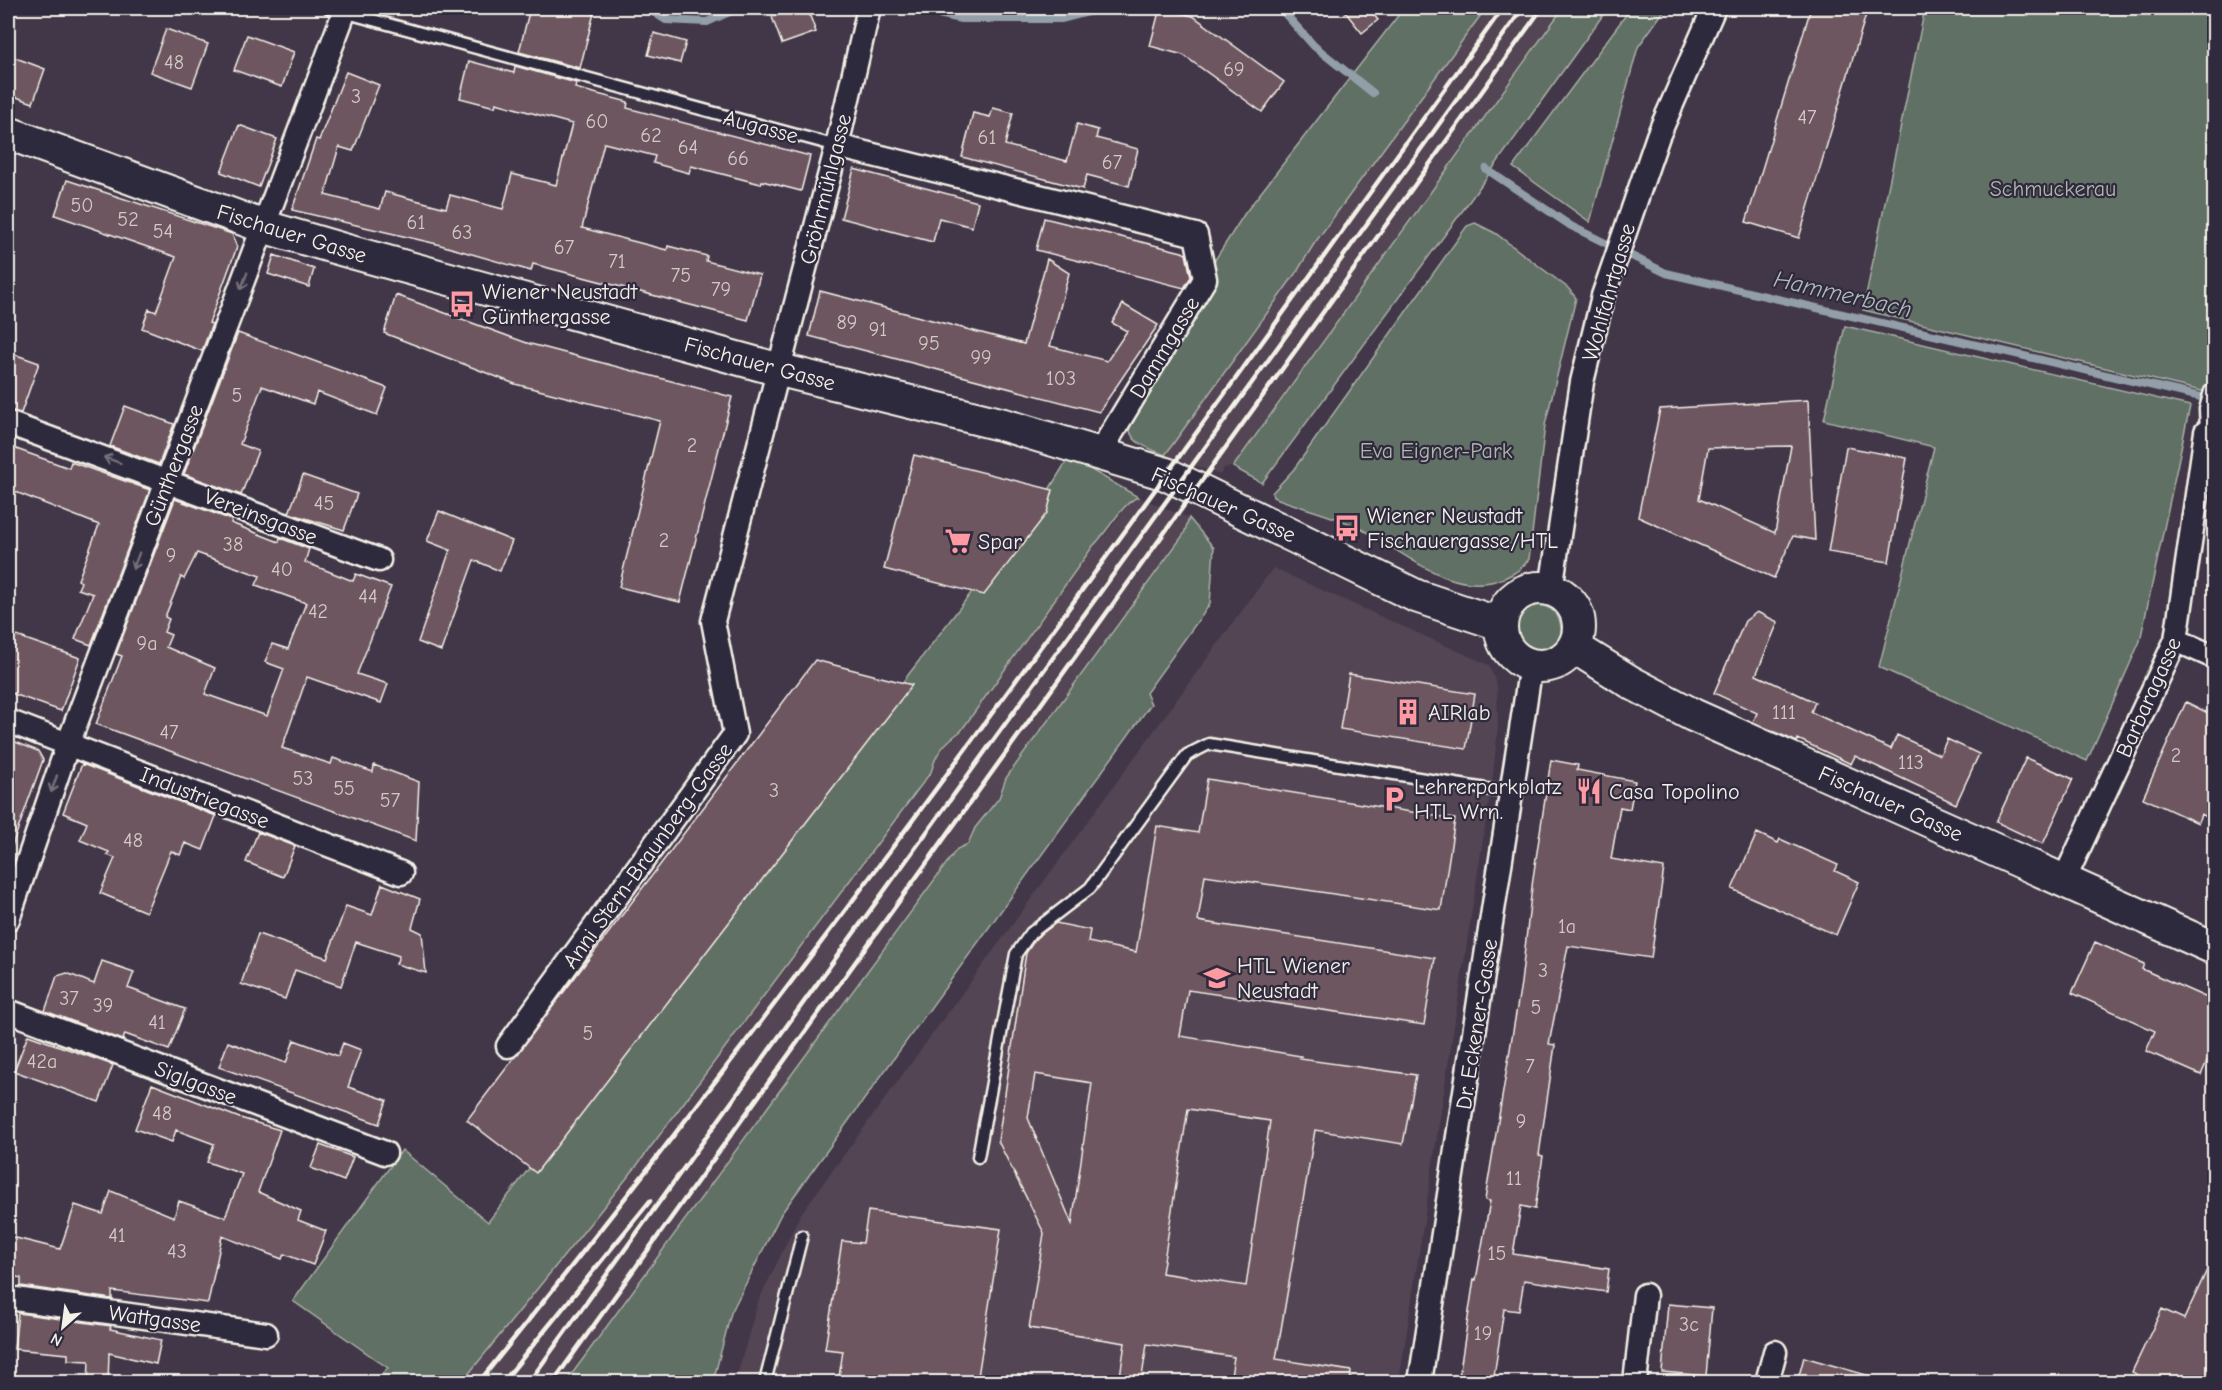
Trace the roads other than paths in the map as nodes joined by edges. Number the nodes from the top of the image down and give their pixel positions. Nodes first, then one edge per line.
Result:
1 (1714, 8) edge
2 (337, 10) edge
3 (866, 18) edge
4 (8, 133) edge
5 (837, 146) junction
6 (265, 227) junction
7 (1196, 235) joint
8 (780, 370) junction
9 (2210, 391) dead end
10 (8, 423) edge
11 (2206, 432) joint
12 (1099, 454) junction
13 (167, 480) junction
14 (379, 560) dead end
15 (1551, 589) junction
16 (1500, 624) junction
17 (2176, 640) junction
18 (1574, 647) junction
19 (2214, 657) edge
20 (1531, 665) junction
21 (8, 721) edge
22 (68, 744) junction
23 (1511, 793) junction
24 (401, 873) dead end
25 (2064, 880) junction
26 (8, 919) edge
27 (2214, 948) edge
28 (8, 1011) edge
29 (508, 1046) dead end
30 (386, 1153) dead end
31 (978, 1157) dead end
32 (802, 1236) dead end
33 (1645, 1295) dead end
34 (8, 1298) edge
35 (267, 1334) dead end
36 (1775, 1352) dead end
37 (765, 1383) edge
38 (1420, 1383) edge
39 (1635, 1383) edge
40 (1767, 1383) edge

1 - 15 street, Wohlfahrtgasse
2 - 5 lane, Augasse
2 - 6 street, Günthergasse
3 - 5 street, Gröhrmühlgasse
4 - 6 main road, Fischauer Gasse
5 - 7 street, Augasse
5 - 8 street, Gröhrmühlgasse
6 - 8 main road, Fischauer Gasse
6 -> 13 street, Günthergasse
7 - 12 street, Dammgasse
8 - 12 main road, Fischauer Gasse
8 - 29 street, Anni Stern-Braunberg-Gasse
9 - 11 lane
13 -> 10 street, Vereinsgasse
11 - 17 street, Barbaragasse
12 - 16 main road, Fischauer Gasse
13 - 14 street, Vereinsgasse
13 -> 22 street, Günthergasse
15 - 16 main road
15 - 18 main road
16 - 20 main road
17 - 19 street
17 - 25 street, Barbaragasse
18 - 20 main road
18 - 25 main road, Fischauer Gasse
20 - 23 street, Dr. Eckener-Gasse
21 - 22 street, Industriegasse
22 - 24 street, Industriegasse
22 -> 26 street, Günthergasse
23 - 31 lane
23 - 38 street, Dr. Eckener-Gasse
25 - 27 main road, Fischauer Gasse
28 - 30 street, Siglgasse
32 - 37 lane
33 - 39 street
34 - 35 street, Wattgasse
36 - 40 street

